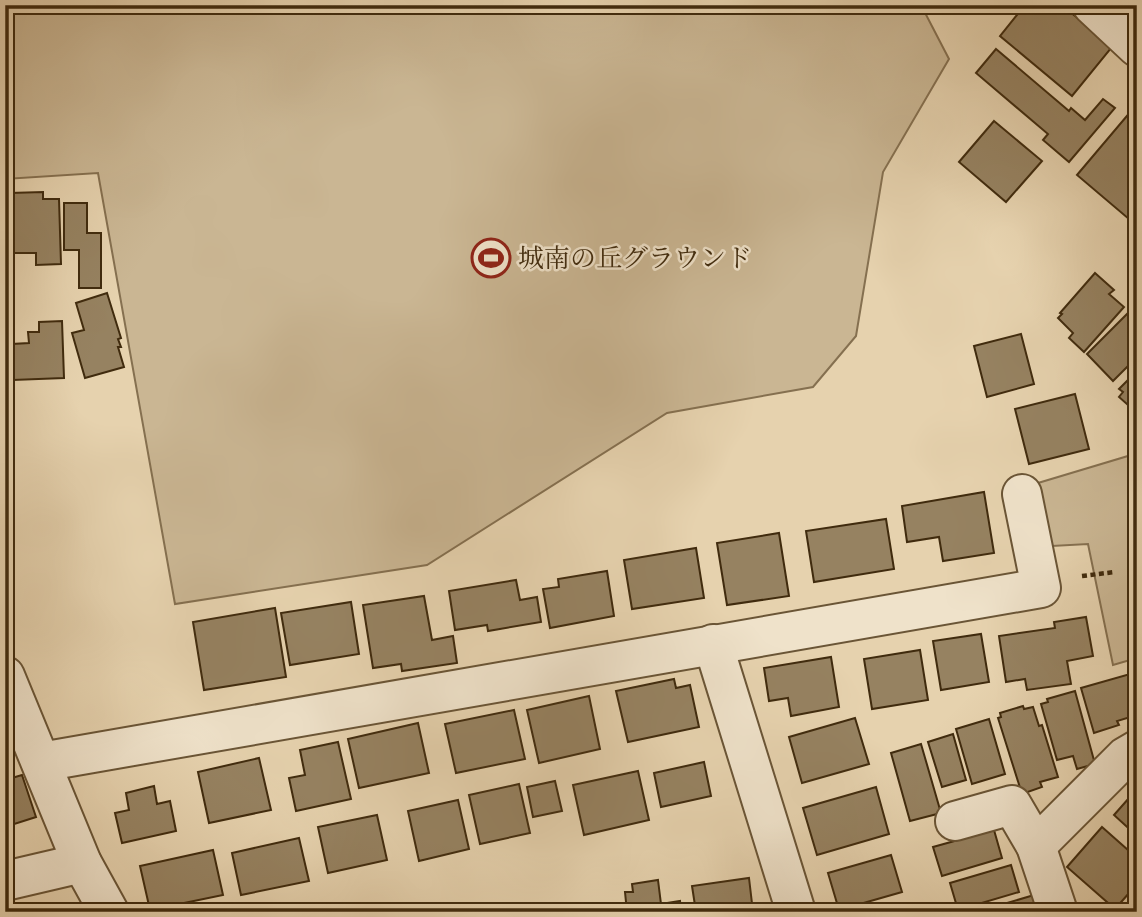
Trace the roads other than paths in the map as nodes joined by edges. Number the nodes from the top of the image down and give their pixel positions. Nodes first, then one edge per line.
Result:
1 (1092, 5) edge
2 (1137, 47) edge
3 (1022, 494) dead end
4 (713, 644) junction
5 (5, 676) edge
6 (1137, 750) edge
7 (41, 762) junction
8 (955, 821) dead end
9 (1036, 846) junction
10 (82, 863) junction
11 (5, 881) edge
12 (109, 912) edge
13 (796, 912) edge
14 (1058, 912) edge

1 - 2 street
3 - 4 street
4 - 7 street
4 - 13 street
5 - 7 street
6 - 9 street
7 - 10 street
8 - 9 street
9 - 14 street
10 - 11 street
10 - 12 street

